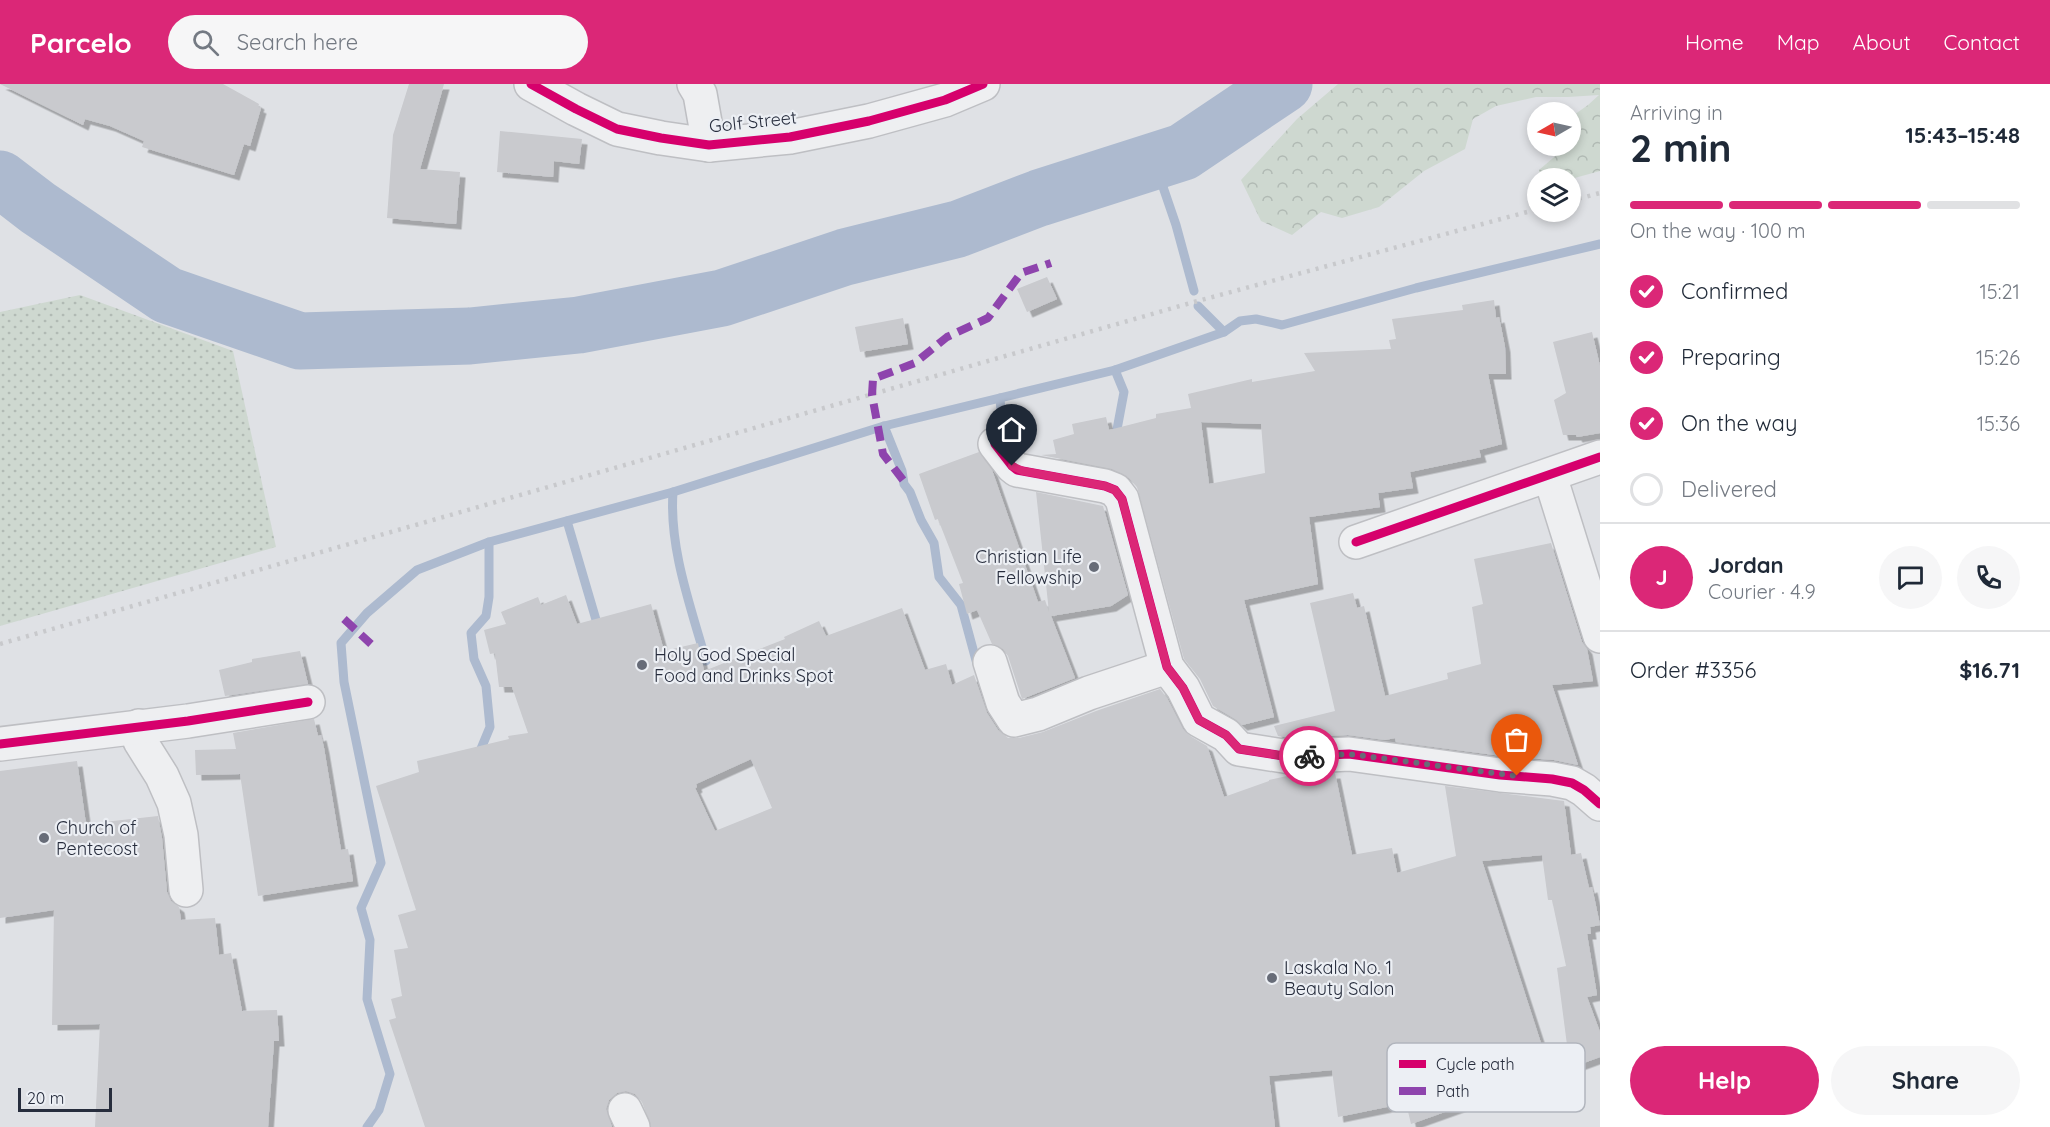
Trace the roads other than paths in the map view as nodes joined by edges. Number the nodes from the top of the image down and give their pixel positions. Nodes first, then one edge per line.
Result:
1 (694, 84) edge
2 (982, 84) edge
3 (535, 85) edge
4 (710, 145) junction
5 (995, 444) dead end
6 (1600, 458) edge
7 (1550, 476) junction
8 (1356, 542) dead end
9 (1600, 636) edge
10 (990, 662) dead end
11 (1167, 667) junction
12 (308, 702) dead end
13 (139, 726) junction
14 (0, 744) edge
15 (1600, 804) edge
16 (186, 890) dead end

1 - 4 street
2 - 4 street, Golf Street
3 - 4 street, Golf Street
5 - 11 street
6 - 7 street
7 - 8 street
7 - 9 street
10 - 11 street
11 - 15 street
12 - 13 street
13 - 14 street
13 - 16 street

